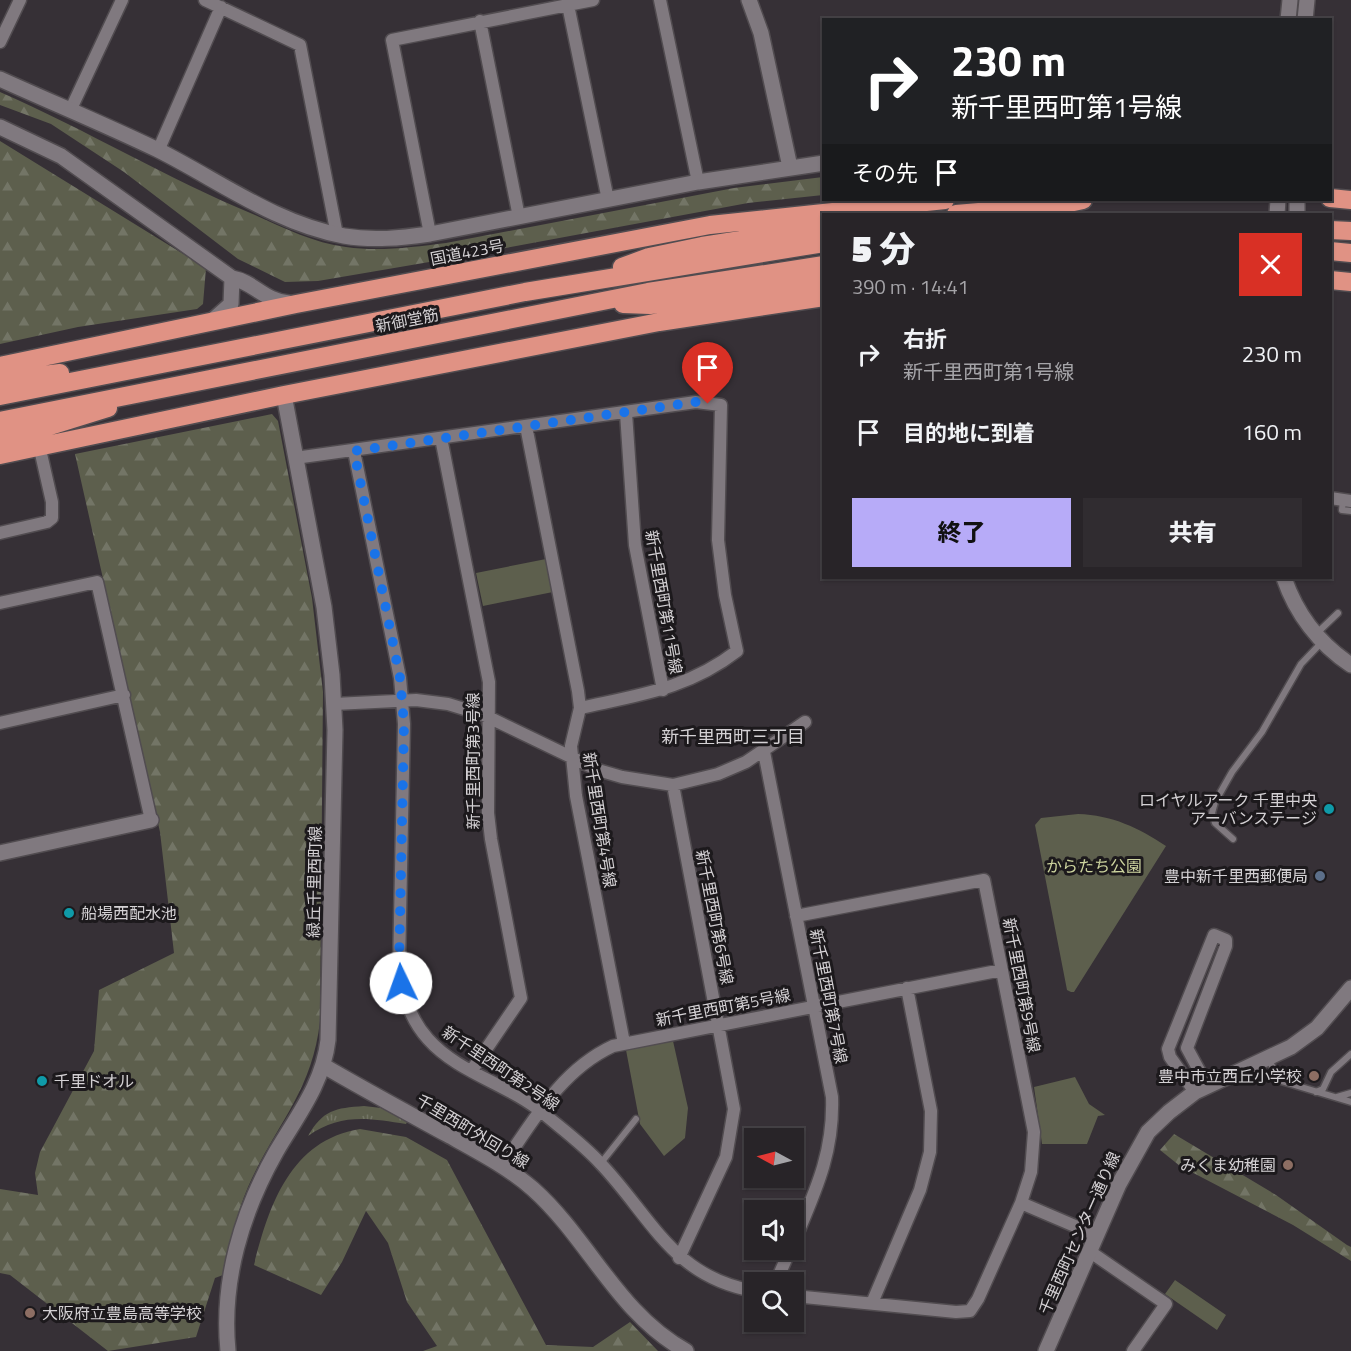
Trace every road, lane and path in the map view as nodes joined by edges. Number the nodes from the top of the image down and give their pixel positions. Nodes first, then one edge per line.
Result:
1 (20, 0) edge
2 (122, 0) edge
3 (205, 0) edge
4 (593, 0) edge
5 (660, 0) edge
6 (749, 0) edge
7 (1290, 0) edge
8 (1307, 0) edge
9 (568, 5) junction
10 (221, 8) junction
11 (1288, 18) edge
12 (1305, 18) edge
13 (480, 21) junction
14 (0, 42) edge
15 (0, 79) edge
16 (70, 111) junction
17 (0, 127) edge
18 (158, 151) junction
19 (822, 163) edge
20 (790, 167) junction
21 (698, 182) junction
22 (1332, 198) edge
23 (608, 200) junction
24 (1351, 200) edge
25 (936, 201) edge
26 (1078, 201) edge
27 (822, 213) edge
28 (823, 213) edge
29 (968, 213) edge
30 (519, 217) junction
31 (822, 227) edge
32 (1332, 230) edge
33 (1351, 231) edge
34 (430, 234) junction
35 (337, 235) junction
36 (822, 243) edge
37 (1332, 251) edge
38 (1351, 253) edge
39 (822, 265) edge
40 (232, 278) junction
41 (606, 278) junction
42 (1332, 280) edge
43 (822, 282) edge
44 (1351, 282) edge
45 (822, 297) edge
46 (604, 300) junction
47 (296, 304) junction
48 (211, 321) junction
49 (0, 366) edge
50 (121, 372) junction
51 (0, 380) edge
52 (126, 395) junction
53 (284, 395) junction
54 (0, 396) edge
55 (626, 413) junction
56 (0, 421) edge
57 (526, 426) junction
58 (0, 438) edge
59 (441, 438) junction
60 (39, 445) junction
61 (354, 451) junction
62 (0, 455) edge
63 (295, 458) junction
64 (1342, 500) edge
65 (1351, 511) edge
66 (0, 533) edge
67 (1284, 579) edge
68 (0, 603) edge
69 (1338, 613) dead end
70 (1319, 638) junction
71 (1351, 665) edge
72 (663, 690) junction
73 (124, 695) junction
74 (402, 700) junction
75 (334, 704) junction
76 (580, 708) junction
77 (491, 718) junction
78 (805, 722) dead end
79 (0, 723) edge
80 (764, 752) junction
81 (572, 758) junction
82 (673, 786) junction
83 (151, 820) joint
84 (1233, 839) dead end
85 (0, 853) edge
86 (796, 916) junction
87 (1002, 970) junction
88 (907, 988) junction
89 (1351, 988) edge
90 (813, 1006) junction
91 (719, 1025) junction
92 (624, 1043) junction
93 (1351, 1054) edge
94 (1268, 1059) junction
95 (324, 1066) junction
96 (472, 1070) junction
97 (1201, 1088) junction
98 (1316, 1092) junction
99 (1351, 1093) edge
100 (1329, 1096) junction
101 (1351, 1102) edge
102 (540, 1111) junction
103 (636, 1119) dead end
104 (601, 1163) junction
105 (502, 1166) junction
106 (1021, 1203) junction
107 (804, 1217) edge
108 (1095, 1235) junction
109 (1089, 1251) junction
110 (679, 1258) junction
111 (744, 1289) edge
112 (804, 1297) edge
113 (872, 1303) junction
114 (228, 1351) edge
115 (686, 1351) edge
116 (1046, 1351) edge
117 (1133, 1351) edge

1 - 14 street
2 - 16 street
3 - 10 street
4 - 9 street
5 - 21 street
6 - 20 street
7 - 11 street
8 - 12 street
9 - 13 street
9 - 23 street
10 - 18 street
10 - 35 street
13 - 30 street
13 - 34 street
15 - 16 street
16 - 18 street
17 - 40 street
18 - 35 street
19 - 20 street
20 - 21 street
21 - 23 street
22 - 24 highway
23 - 30 street
25 - 28 highway, 国道423号
26 - 29 highway
27 - 47 highway, 国道423号
30 - 34 street
31 - 41 highway
32 - 33 highway
34 - 35 street
36 - 41 highway, 新御堂筋
37 - 38 highway
39 - 46 highway, 新御堂筋
40 - 47 street
40 - 48 street
41 - 50 highway, 新御堂筋
42 - 44 highway
43 - 46 highway
45 - 53 highway
46 - 52 highway, 新御堂筋
47 - 48 highway, 国道423号
48 - 49 highway, 国道423号
50 - 51 highway
50 - 54 highway, 新御堂筋
52 - 56 highway, 新御堂筋
52 - 58 highway
53 - 60 highway
53 - 63 street, 緑丘千里西町線
55 - 57 street
55 - 72 street, 新千里西町第11号線
55 - 72 street
57 - 59 street
57 - 76 street, 新千里西町第4号線
59 - 61 street
59 - 77 street, 新千里西町第3号線
60 - 62 highway
60 - 66 street
61 - 63 street
61 - 74 street, 新千里西町第2号線
63 - 75 street, 緑丘千里西町線
64 - 65 lane
67 - 70 street
68 - 73 street
69 - 70 lane
70 - 71 street
70 - 84 lane
72 - 76 street
73 - 79 street
73 - 83 street
74 - 75 street
74 - 77 street
74 - 96 street, 新千里西町第2号線
75 - 95 street, 緑丘千里西町線
76 - 81 street, 新千里西町第4号線
77 - 81 street
77 - 96 street, 新千里西町第3号線
78 - 80 street
80 - 82 street
80 - 86 street, 新千里西町第7号線
81 - 82 street
81 - 92 street, 新千里西町第4号線
82 - 91 street, 新千里西町第6号線
83 - 85 street
86 - 87 street, 新千里西町第9号線
86 - 90 street, 新千里西町第7号線
87 - 88 street, 新千里西町第5号線
87 - 106 street, 新千里西町第9号線
88 - 90 street, 新千里西町第5号線
88 - 113 street
89 - 94 street, 千里西町センター通り線
90 - 91 street, 新千里西町第5号線
90 - 107 street, 新千里西町第7号線
91 - 92 street, 新千里西町第5号線
91 - 110 street, 新千里西町第6号線
92 - 102 street, 新千里西町第5号線
93 - 98 lane
94 - 97 street, 千里西町センター通り線
94 - 98 lane
95 - 105 street, 千里西町外回り線
95 - 114 street, 緑丘千里西町線
96 - 102 street, 新千里西町第2号線
97 - 97 street
97 - 108 street, 千里西町センター通り線
98 - 100 lane
99 - 100 lane
100 - 101 lane
102 - 104 street, 新千里西町第2号線
102 - 105 street, 新千里西町第5号線
103 - 104 lane
104 - 110 street, 新千里西町第2号線
105 - 115 street, 千里西町外回り線
106 - 108 street
106 - 113 street
108 - 109 street, 千里西町センター通り線
109 - 116 street, 千里西町センター通り線
109 - 117 street
110 - 111 street, 新千里西町第2号線
112 - 113 street

